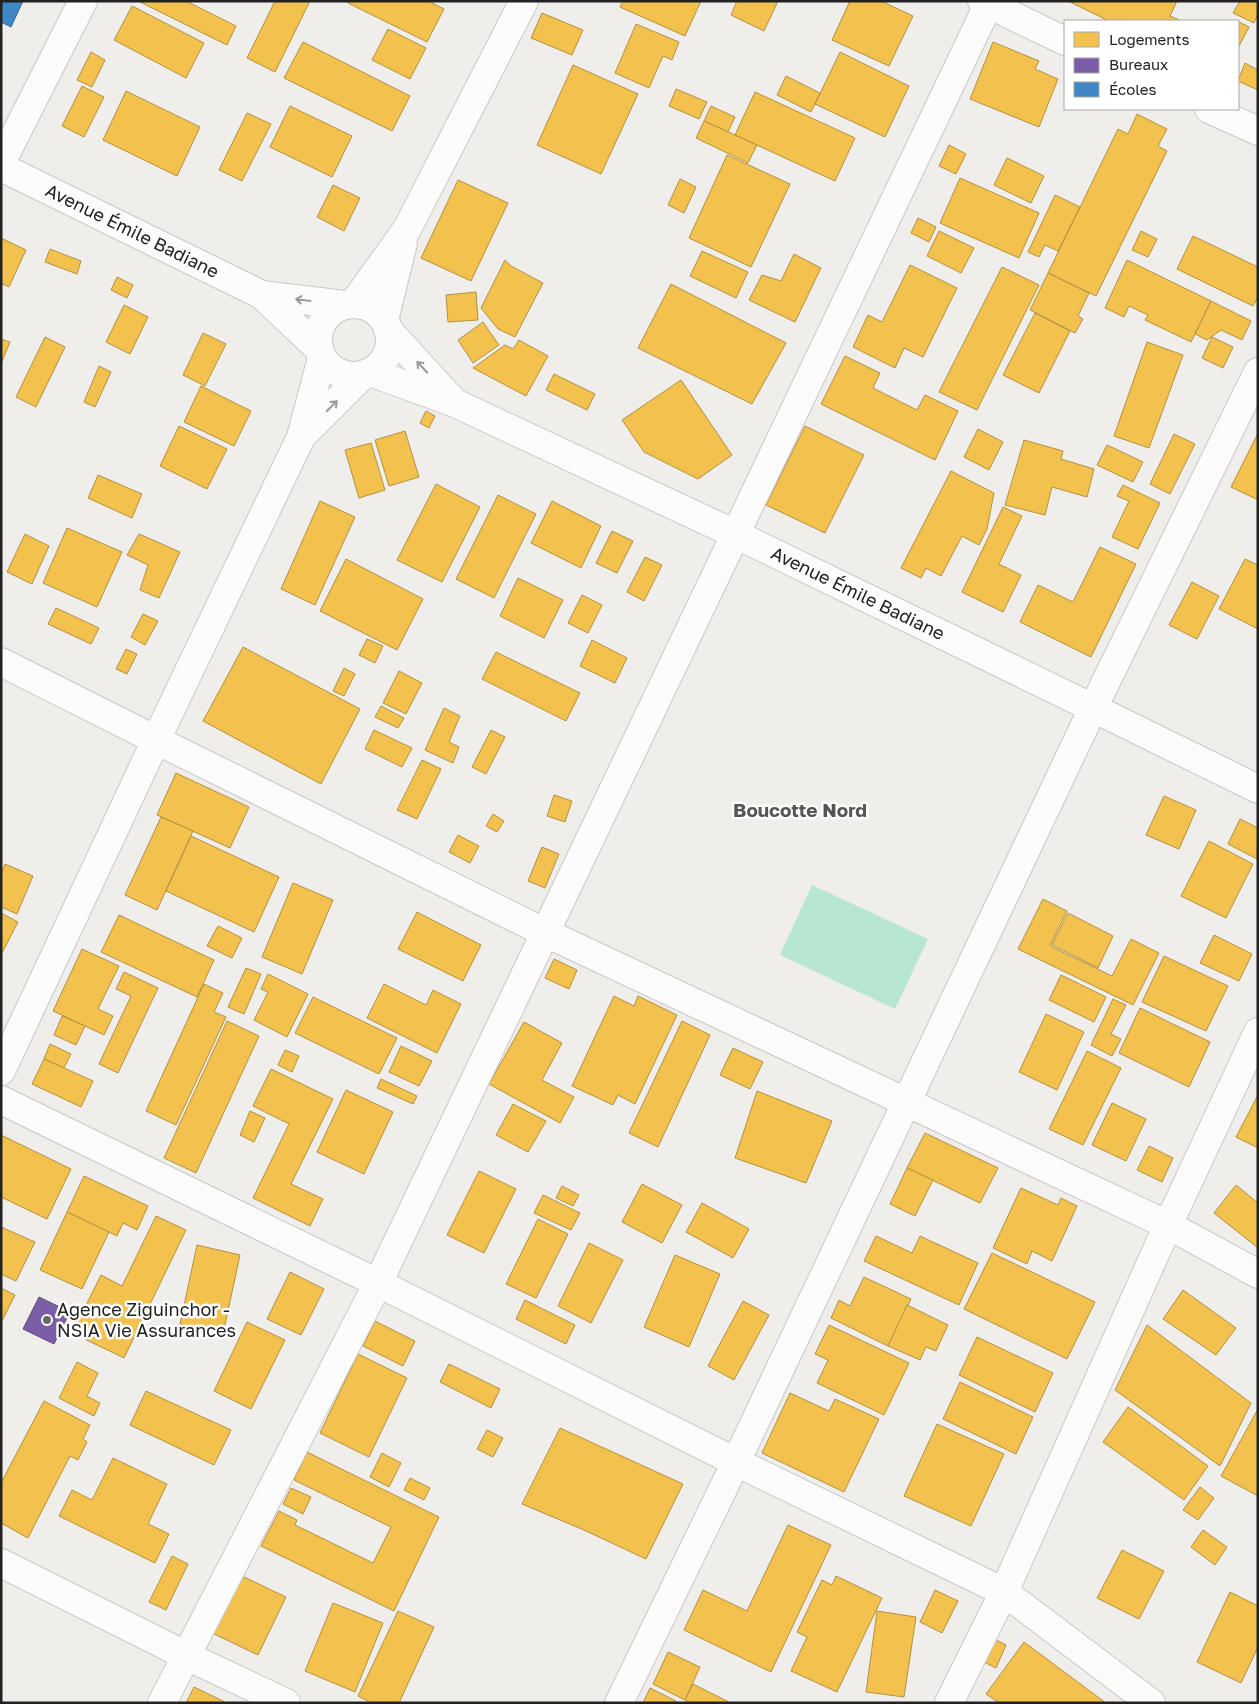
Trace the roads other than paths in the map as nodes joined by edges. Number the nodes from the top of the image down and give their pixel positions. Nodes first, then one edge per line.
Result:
1 (83, 1) edge
2 (524, 1) edge
3 (987, 2) edge
4 (1064, 40) edge
5 (1212, 110) edge
6 (1258, 132) edge
7 (1, 163) edge
8 (1, 167) edge
9 (406, 229) junction
10 (262, 295) junction
11 (349, 304) junction
12 (386, 325) junction
13 (320, 353) junction
14 (1258, 372) edge
15 (367, 373) junction
16 (455, 403) junction
17 (301, 437) junction
18 (735, 534) junction
19 (1, 662) edge
20 (1094, 708) junction
21 (156, 740) junction
22 (1258, 789) edge
23 (546, 933) junction
24 (1258, 1032) edge
25 (1, 1071) edge
26 (1, 1100) edge
27 (907, 1102) junction
28 (1168, 1225) junction
29 (1258, 1274) edge
30 (378, 1284) junction
31 (736, 1462) junction
32 (1, 1563) edge
33 (1004, 1592) junction
34 (187, 1656) junction
35 (162, 1703) edge
36 (286, 1703) edge
37 (619, 1703) edge
38 (949, 1703) edge
39 (1151, 1703) edge

1 - 7 street
2 - 9 street
3 - 4 street
3 - 18 street
5 - 6 street
8 - 10 street, Avenue Émile Badiane
9 - 11 street
9 - 12 street
11 -> 10 street
10 - 13 street
11 - 12 street
11 - 13 street
12 - 15 street
16 -> 12 street
13 - 15 street
13 - 17 street
14 - 20 street
15 - 16 street, Avenue Émile Badiane
17 -> 15 street
16 - 18 street, Avenue Émile Badiane
17 - 21 street
18 - 20 street, Avenue Émile Badiane
18 - 23 street
19 - 21 street
20 - 22 street, Avenue Émile Badiane
20 - 27 street
21 - 23 street
21 - 25 street
23 - 27 street
23 - 30 street
24 - 28 street
26 - 30 street
27 - 28 street
27 - 31 street
28 - 29 street
28 - 33 street
30 - 31 street
30 - 34 street
31 - 33 street
31 - 37 street
32 - 34 street
33 - 38 street
33 - 39 street
34 - 35 street
34 - 36 street

